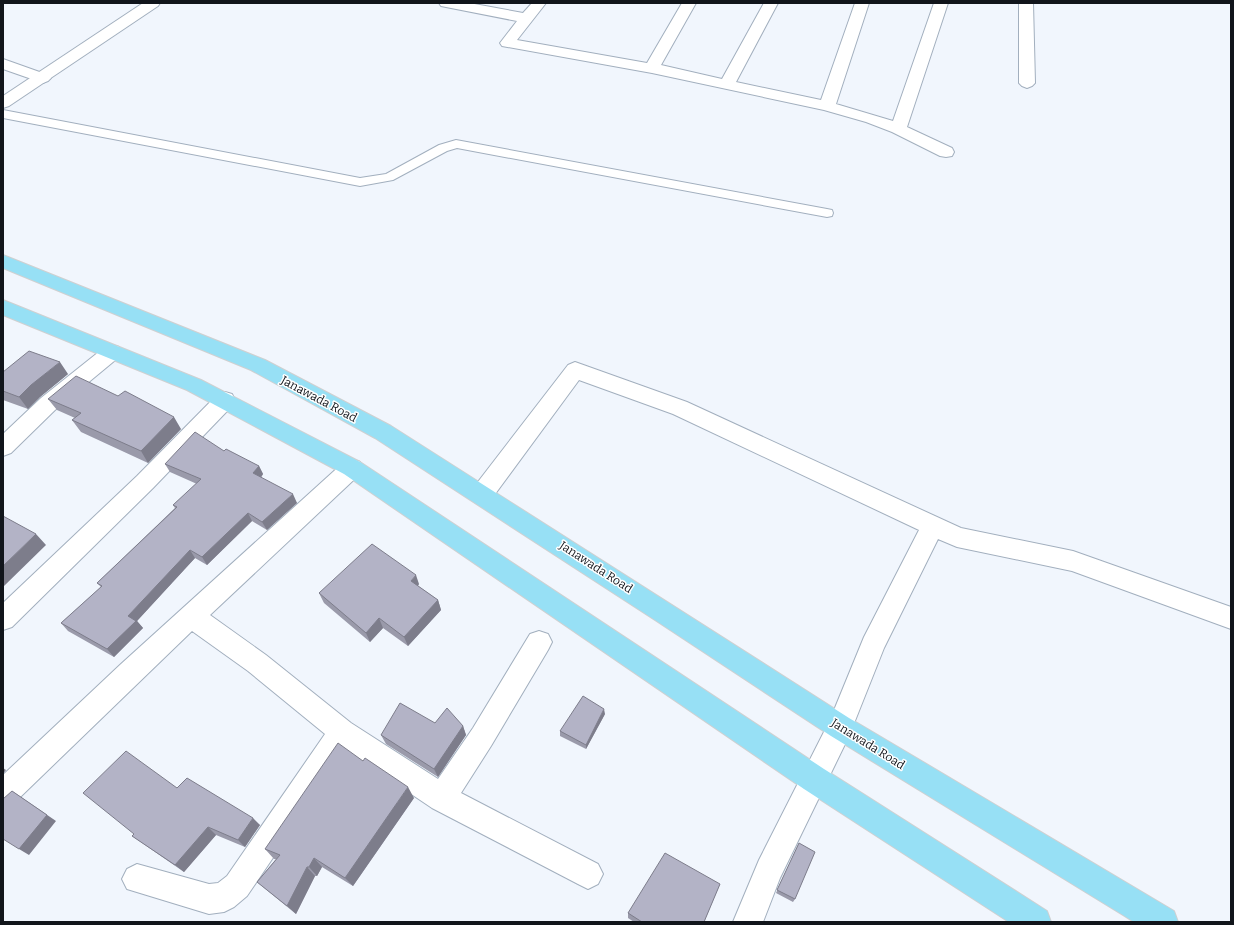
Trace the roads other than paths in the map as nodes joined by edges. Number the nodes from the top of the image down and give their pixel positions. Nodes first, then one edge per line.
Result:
1 (153, 3) edge
2 (446, 3) edge
3 (539, 3) edge
4 (689, 3) edge
5 (770, 3) edge
6 (862, 3) edge
7 (941, 3) edge
8 (1025, 3) edge
9 (528, 18) junction
10 (3, 64) edge
11 (652, 68) junction
12 (43, 78) junction
13 (1028, 83) dead end
14 (727, 84) junction
15 (3, 103) edge
16 (827, 106) junction
17 (3, 114) edge
18 (898, 129) junction
19 (946, 152) dead end
20 (827, 213) dead end
21 (3, 261) edge
22 (3, 307) edge
23 (112, 352) junction
24 (225, 400) junction
25 (3, 447) edge
26 (352, 468) junction
27 (482, 494) junction
28 (933, 525) junction
29 (192, 616) junction
30 (1231, 618) edge
31 (3, 619) edge
32 (539, 642) dead end
33 (840, 727) junction
34 (342, 732) junction
35 (814, 779) junction
36 (3, 794) edge
37 (442, 798) junction
38 (588, 874) dead end
39 (137, 879) dead end
40 (748, 922) edge
41 (1036, 922) edge
42 (1163, 922) edge

1 - 12 street
2 - 9 street
3 - 9 street
4 - 11 street
5 - 14 street
6 - 16 street
7 - 18 street
8 - 13 street
9 - 11 street
10 - 12 street
11 - 14 street
12 - 15 street
14 - 16 street
16 - 18 street
17 - 20 lane
18 - 19 street
21 - 27 main road, Janawada Road
22 - 23 main road
23 - 24 main road
23 - 25 street
24 - 26 main road
24 - 31 street
26 - 29 street
26 - 35 main road
27 - 28 street
27 - 33 main road, Janawada Road
28 - 30 street
28 - 33 street
29 - 34 street
29 - 36 street
32 - 37 street
33 - 35 street
33 - 42 main road, Janawada Road
34 - 37 street
34 - 39 street
35 - 40 street
35 - 41 main road
37 - 38 street

